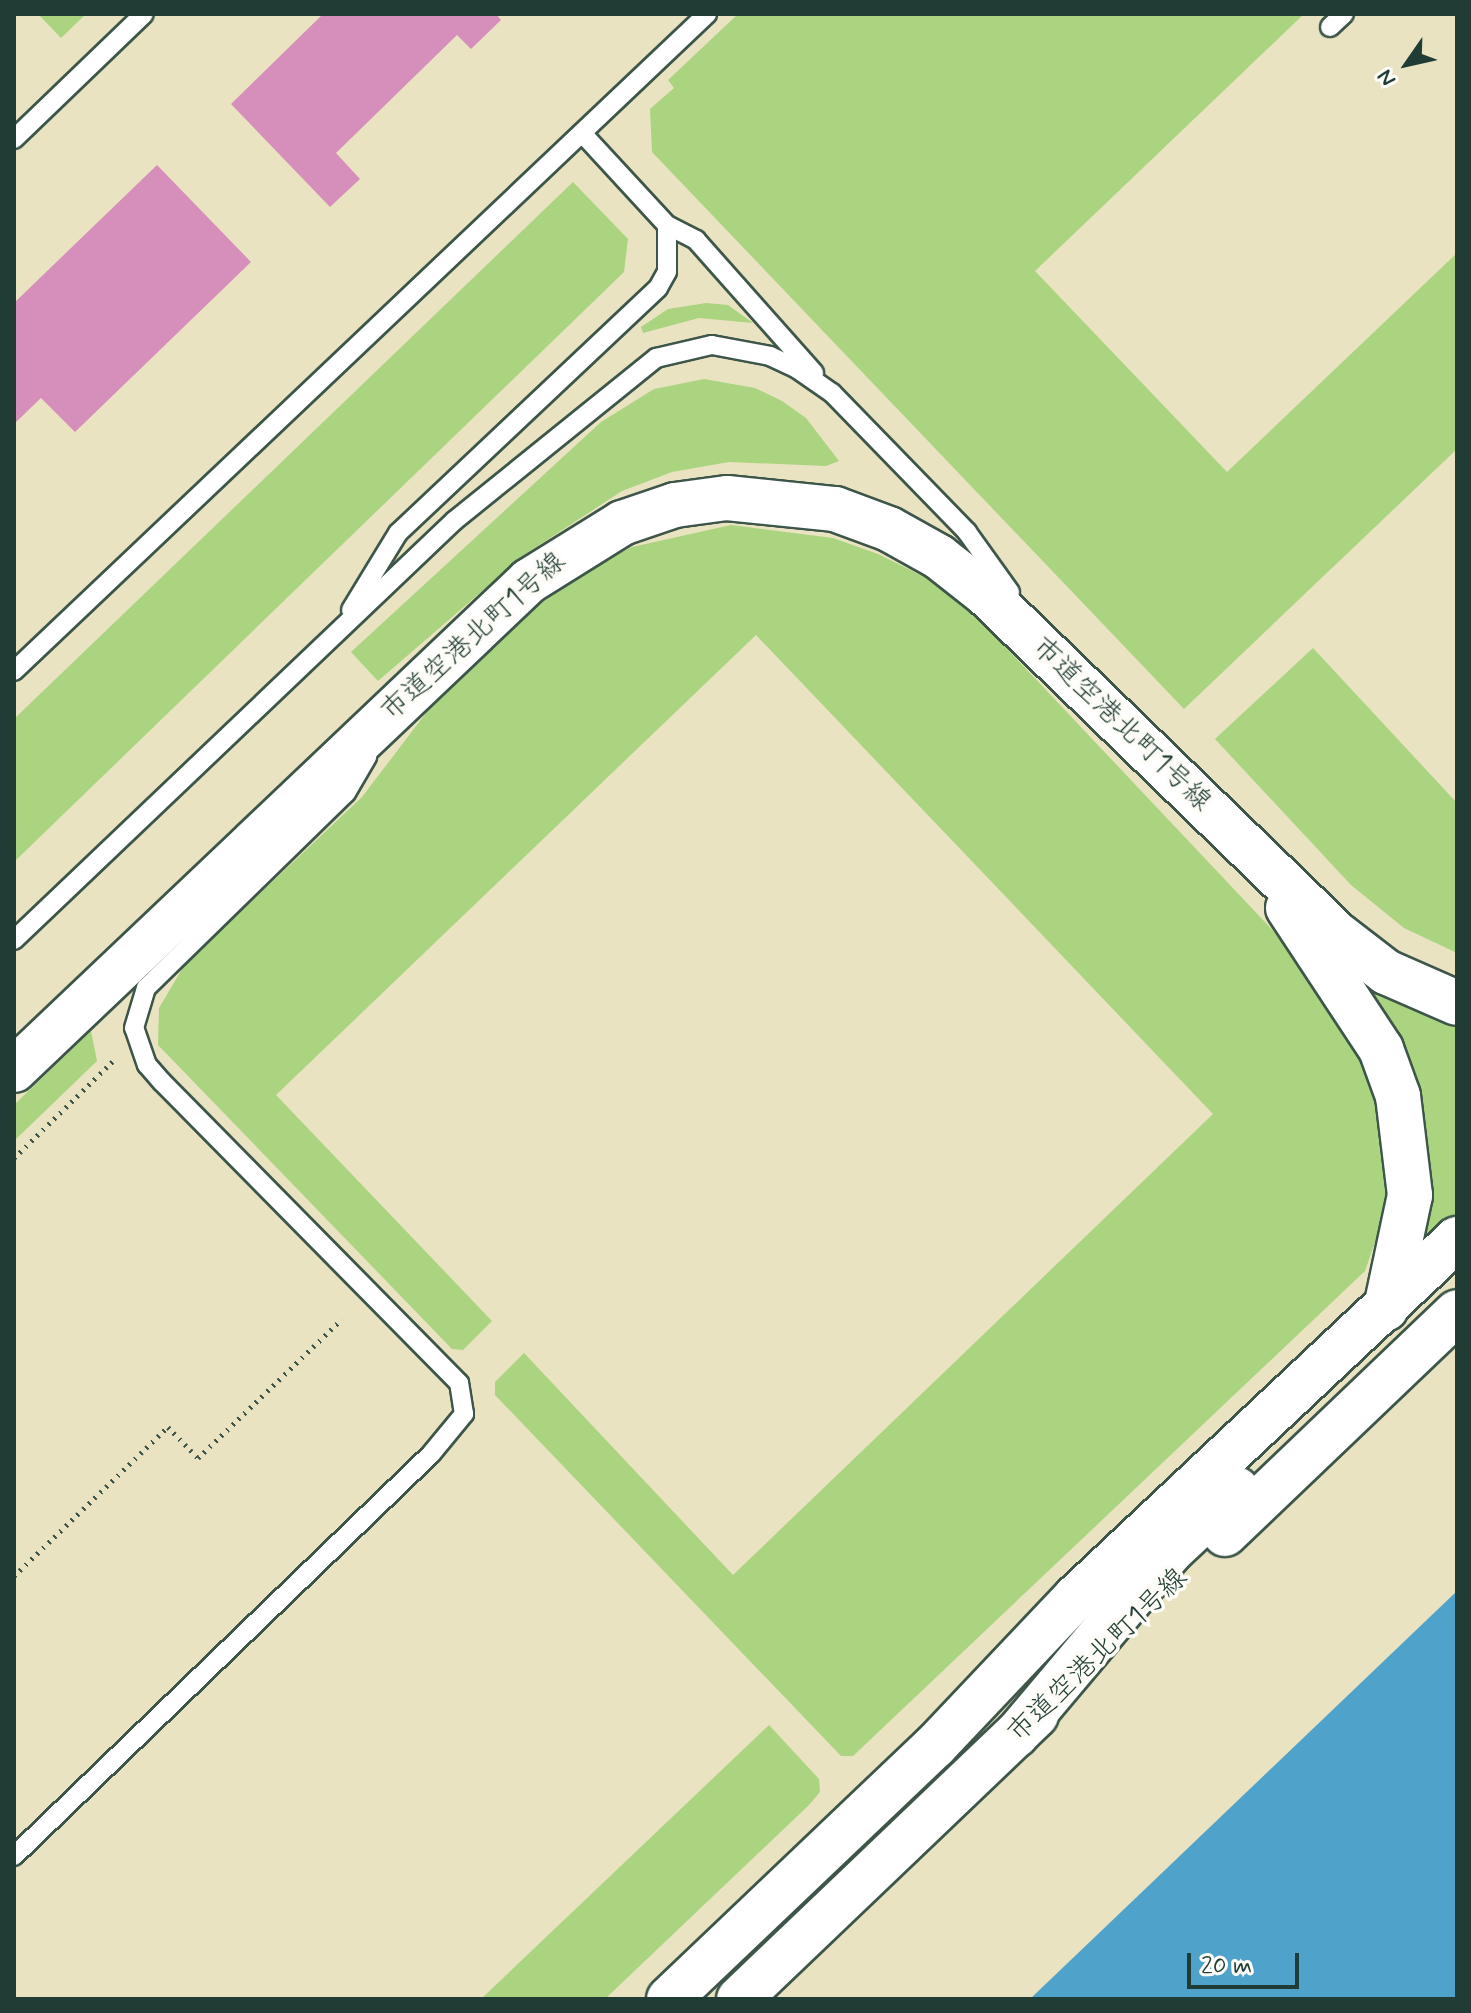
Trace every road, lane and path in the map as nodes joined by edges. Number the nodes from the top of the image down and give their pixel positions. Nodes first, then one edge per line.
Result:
1 (144, 14) edge
2 (707, 14) edge
3 (1344, 14) edge
4 (1330, 27) dead end
5 (582, 133) junction
6 (14, 139) edge
7 (667, 225) junction
8 (832, 393) junction
9 (338, 631) junction
10 (1064, 669) junction
11 (14, 671) edge
12 (399, 703) junction
13 (1263, 864) junction
14 (14, 940) edge
15 (1457, 1003) edge
16 (114, 1060) dead end
17 (14, 1070) edge
18 (14, 1158) edge
19 (1457, 1239) edge
20 (1386, 1307) junction
21 (1457, 1312) edge
22 (342, 1319) dead end
23 (14, 1576) edge
24 (1016, 1735) junction
25 (14, 1856) edge
26 (669, 1999) edge
27 (739, 1999) edge

1 - 6 lane
2 - 5 lane
3 - 4 lane
5 - 7 lane
5 - 11 lane
7 - 8 lane
7 - 9 lane
8 - 9 lane
8 - 10 lane
9 - 14 lane
10 - 12 street, 市道空港北町1号線
10 - 13 street, 市道空港北町1号線
12 - 17 street, 市道空港北町1号線
12 - 25 lane
13 - 15 street, 市道空港北町1号線
13 - 20 street
16 - 18 path
19 - 20 street, 市道空港北町1号線
20 - 24 street
20 - 26 street, 市道空港北町1号線
21 - 24 street, 市道空港北町1号線
22 - 23 path
24 - 27 street, 市道空港北町1号線

